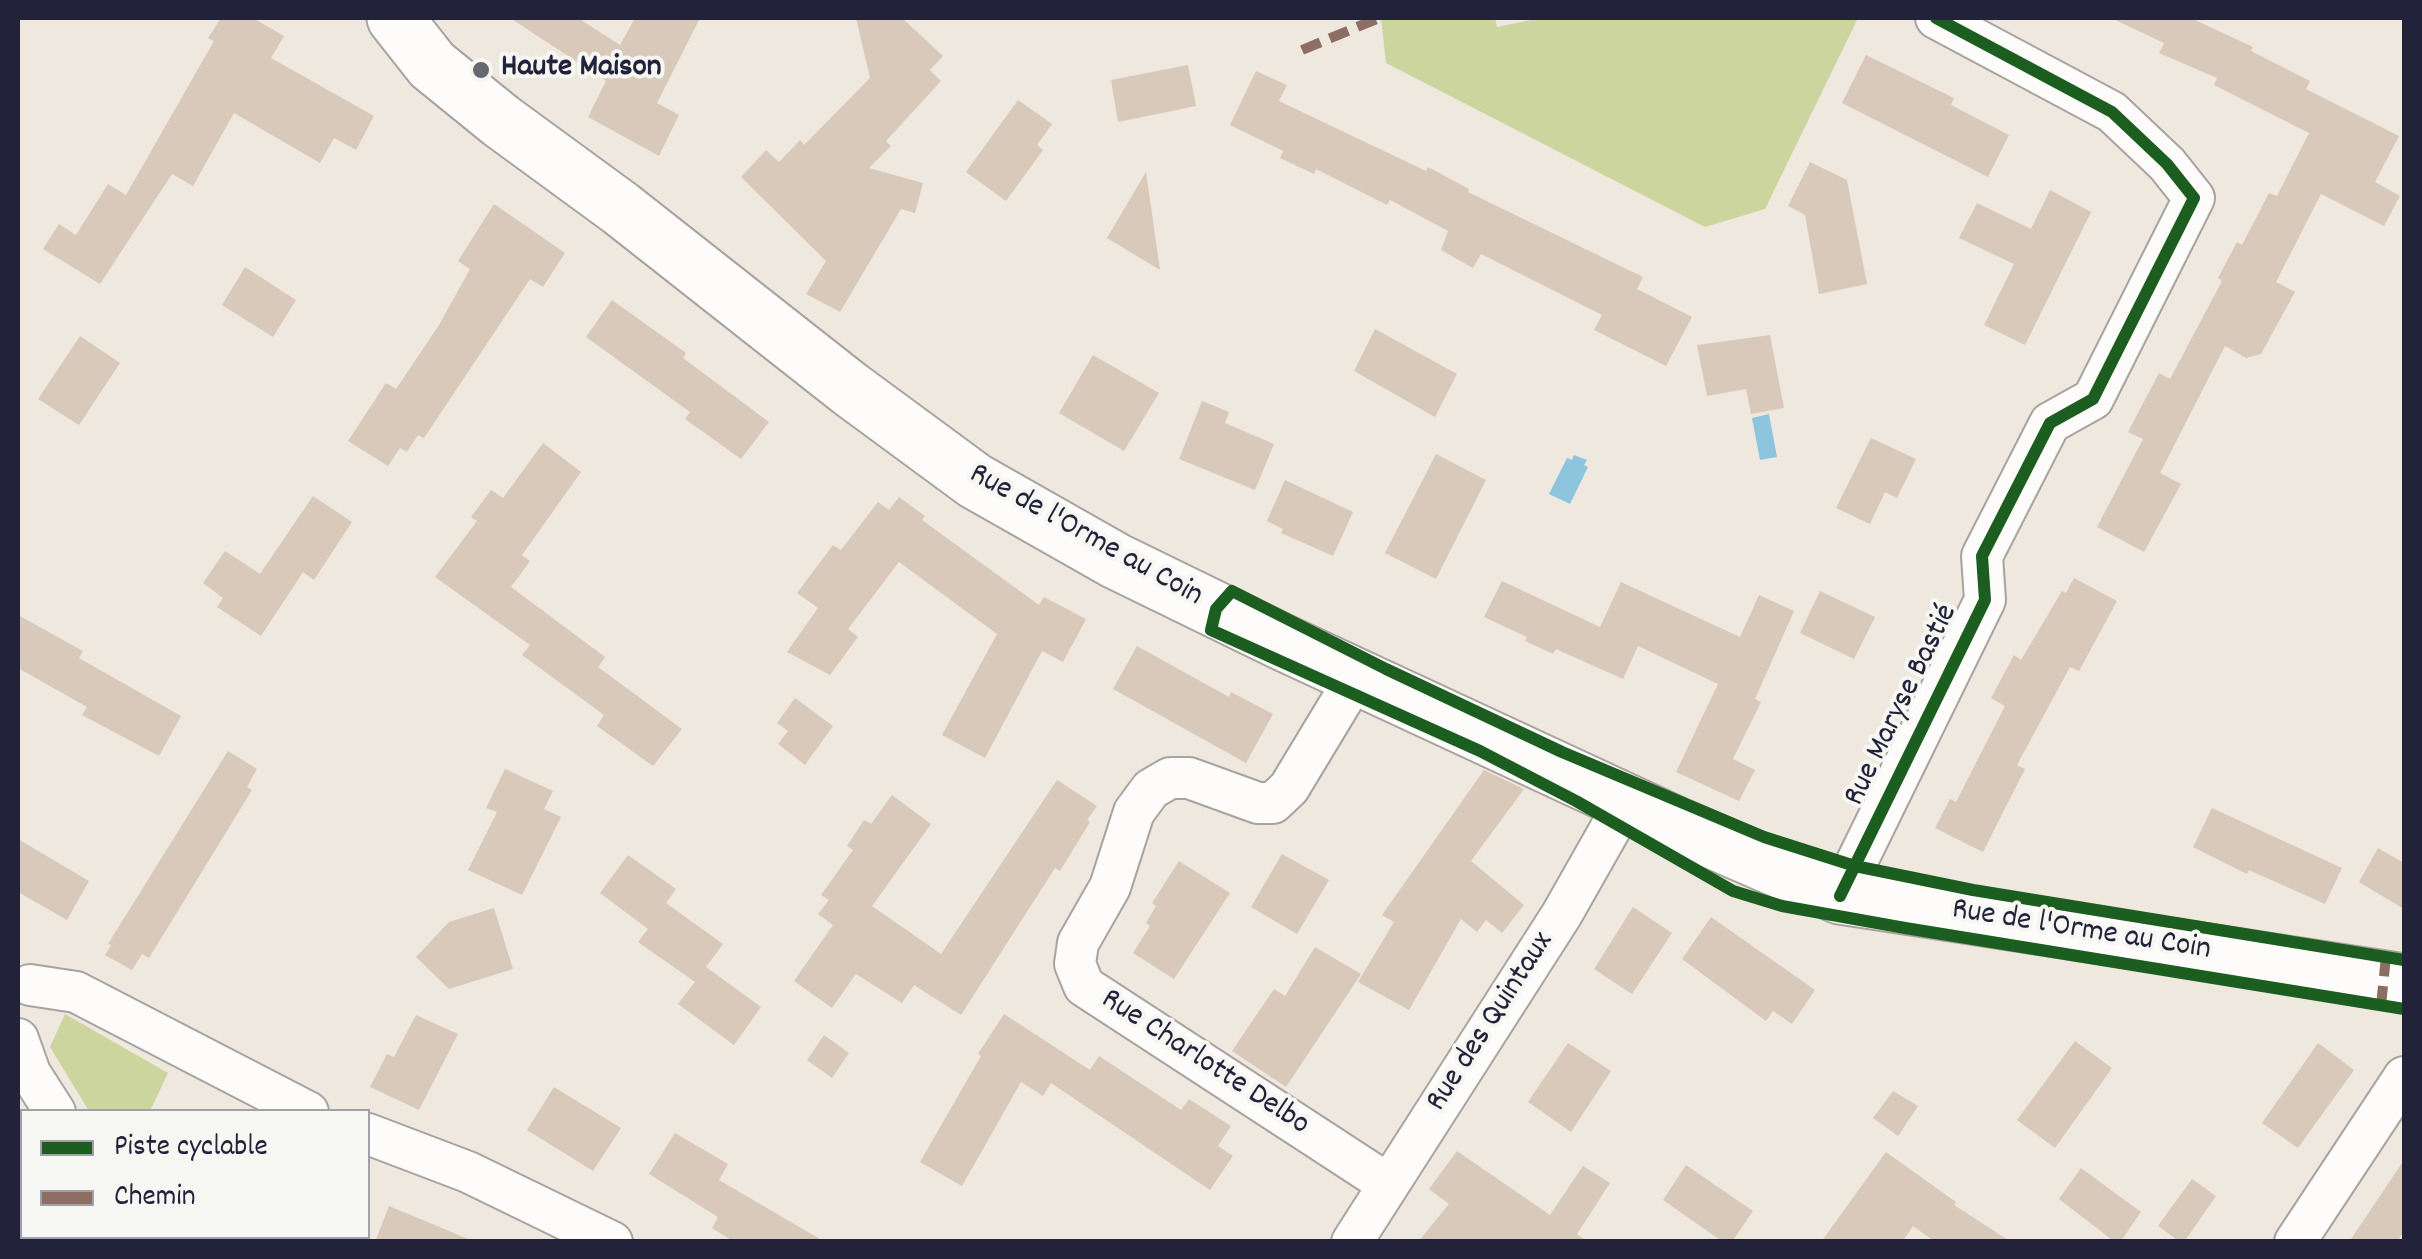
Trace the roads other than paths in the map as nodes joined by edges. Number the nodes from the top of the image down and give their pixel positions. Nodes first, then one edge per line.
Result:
1 (395, 18) edge
2 (1936, 18) edge
3 (1353, 675) junction
4 (1626, 801) junction
5 (1840, 896) junction
6 (2404, 982) edge
7 (22, 983) edge
8 (18, 1039) edge
9 (2404, 1077) edge
10 (52, 1109) edge
11 (302, 1109) edge
12 (370, 1135) edge
13 (1388, 1184) junction
14 (612, 1242) edge
15 (1352, 1242) edge
16 (2295, 1242) edge

1 - 3 main road, Rue de l'Orme au Coin
2 - 5 street, Rue Maryse Bastié
3 - 4 main road, Rue de l'Orme au Coin
3 - 13 street, Rue Charlotte Delbo
4 - 5 main road, Rue de l'Orme au Coin
4 - 13 street, Rue des Quintaux
5 - 6 main road, Rue de l'Orme au Coin
7 - 11 street
8 - 10 street
9 - 16 street
12 - 14 street
13 - 15 street, Rue des Quintaux

